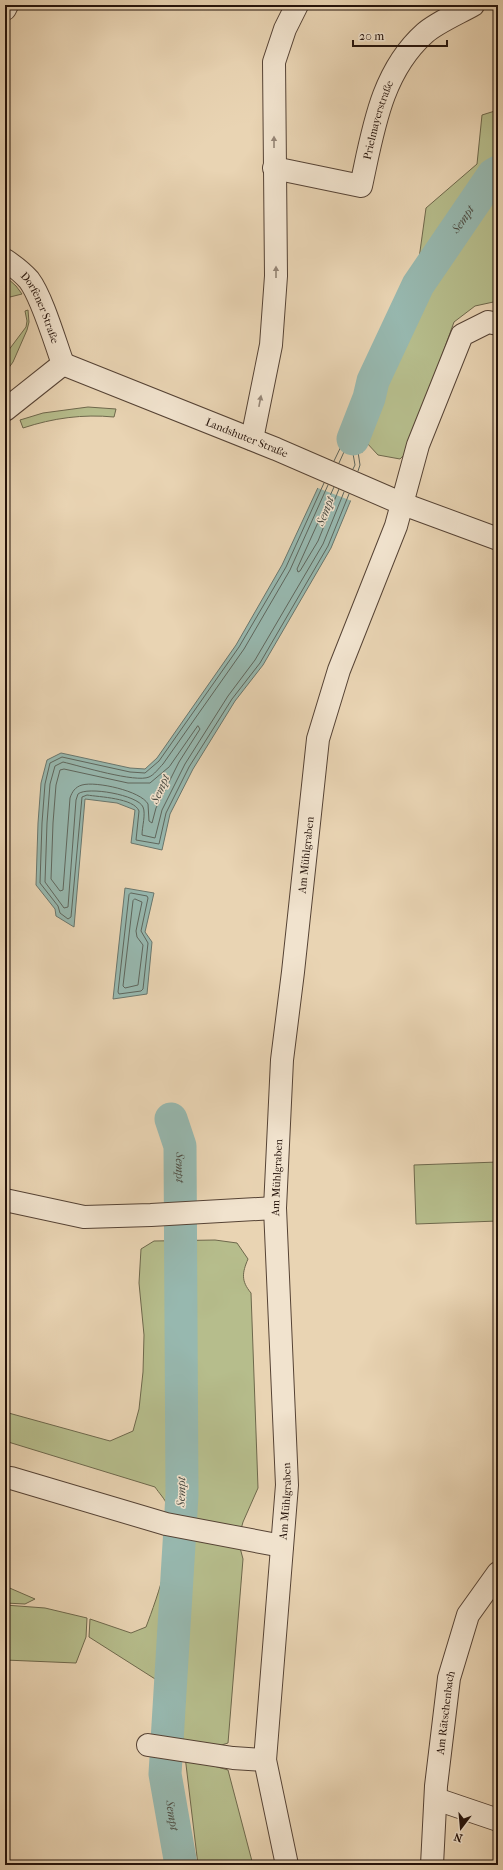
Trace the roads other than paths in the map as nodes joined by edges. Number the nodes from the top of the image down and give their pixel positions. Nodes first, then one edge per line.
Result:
1 (7, 5) edge
2 (297, 5) edge
3 (472, 5) edge
4 (5, 9) edge
5 (274, 168) junction
6 (5, 260) edge
7 (498, 324) edge
8 (63, 364) junction
9 (5, 410) edge
10 (252, 439) junction
11 (403, 504) junction
12 (498, 539) edge
13 (5, 1200) edge
14 (275, 1208) junction
15 (11, 1478) dead end
16 (282, 1546) junction
17 (498, 1573) edge
18 (148, 1745) dead end
19 (266, 1760) junction
20 (436, 1798) junction
21 (498, 1820) edge
22 (287, 1865) edge
23 (432, 1865) edge

1 - 4 street
5 -> 2 street
3 - 5 street, Prielmayerstraße
10 -> 5 street
6 - 8 street, Dorfener Straße
7 - 11 street, Am Mühlgraben
8 - 9 street
8 - 10 street, Landshuter Straße
10 - 11 street, Landshuter Straße
11 - 12 street, Landshuter Straße
11 - 14 street, Am Mühlgraben
13 - 14 street
14 - 16 street, Am Mühlgraben
15 - 16 street
16 - 19 street, Am Mühlgraben
17 - 20 street, Am Rätschenbach
18 - 19 street
19 - 22 street, Am Mühlgraben
20 - 21 street
20 - 23 street, Am Rätschenbach

